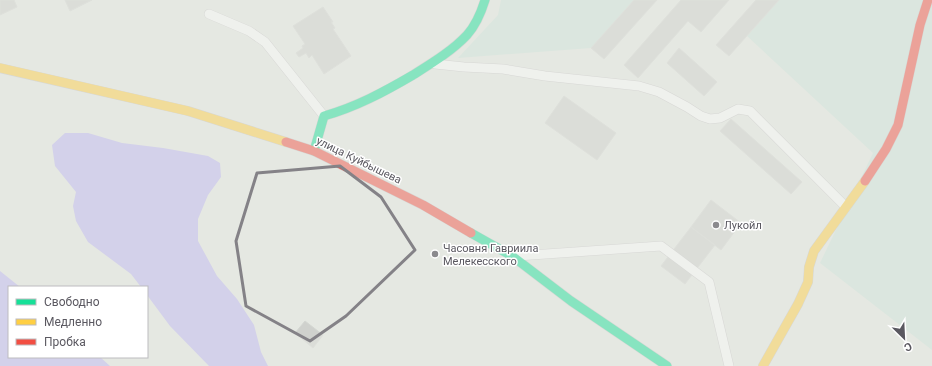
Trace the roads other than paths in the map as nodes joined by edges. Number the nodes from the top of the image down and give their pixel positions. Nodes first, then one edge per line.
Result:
1 (485, 0) edge
2 (928, 0) edge
3 (209, 14) dead end
4 (432, 64) junction
5 (0, 68) edge
6 (324, 116) junction
7 (314, 151) junction
8 (846, 207) junction
9 (512, 256) junction
10 (667, 366) edge
11 (729, 366) edge
12 (763, 366) edge

1 - 4 main road
2 - 8 main road
3 - 6 lane
4 - 6 main road
4 - 8 lane
5 - 7 main road, улица Куйбышева
6 - 7 main road
7 - 9 main road, улица Куйбышева
8 - 12 main road
9 - 10 main road, улица Куйбышева
9 - 11 lane

